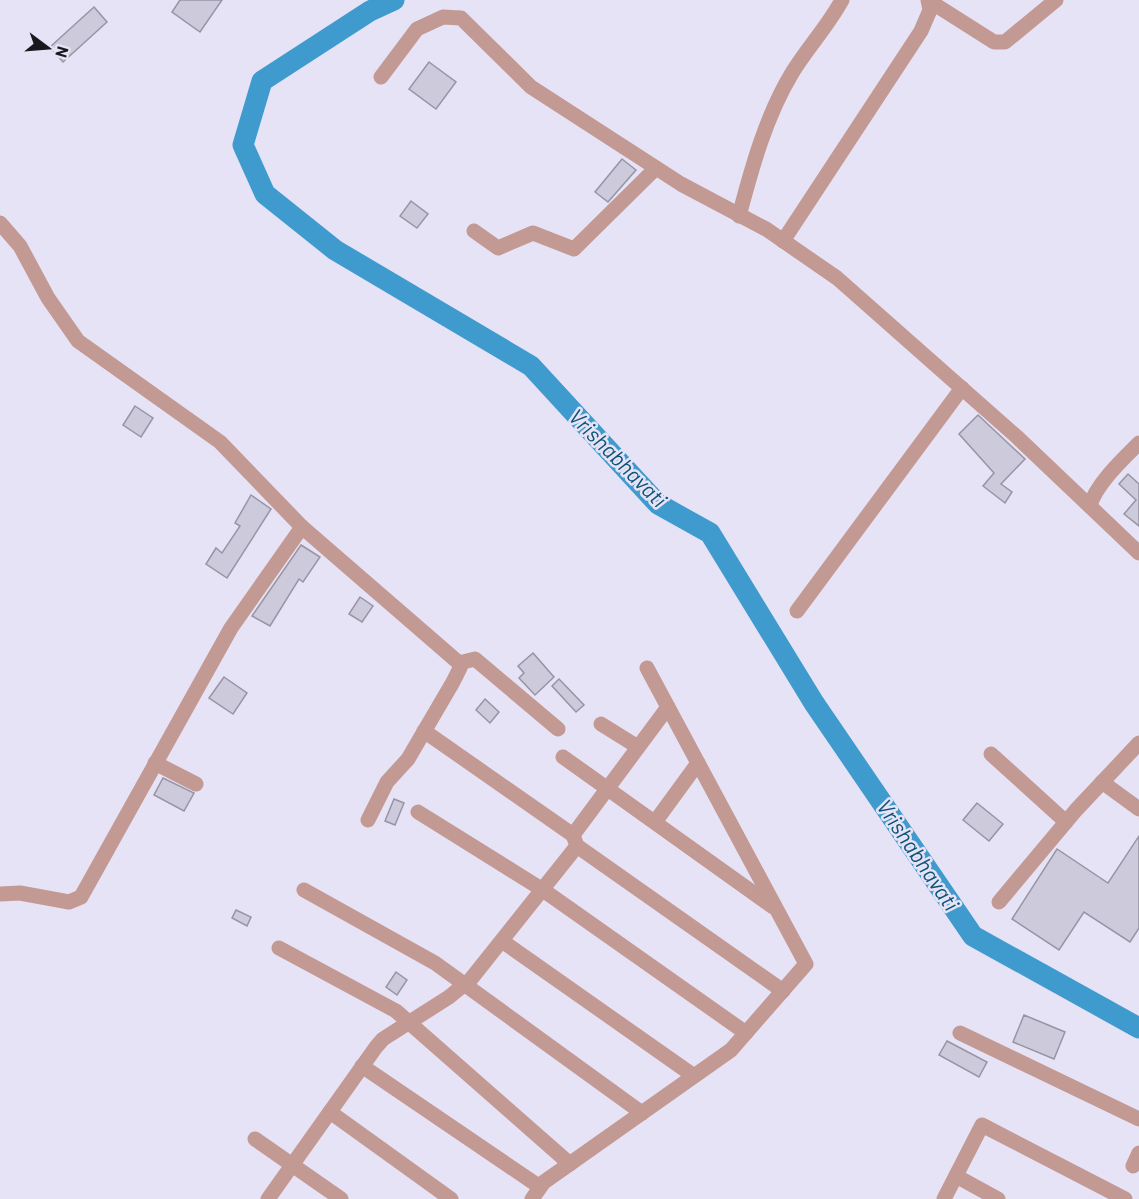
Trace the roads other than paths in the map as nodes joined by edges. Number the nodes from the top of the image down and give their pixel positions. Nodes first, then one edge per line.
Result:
1 (842, 0) edge
2 (1056, 0) edge
3 (932, 4) edge
4 (381, 76) dead end
5 (656, 168) junction
6 (739, 216) junction
7 (0, 223) edge
8 (474, 231) dead end
9 (783, 241) junction
10 (962, 388) junction
11 (1139, 443) edge
12 (1090, 506) junction
13 (302, 527) junction
14 (1139, 553) edge
15 (797, 611) dead end
16 (459, 663) junction
17 (646, 668) dead end
18 (668, 707) junction
19 (601, 724) dead end
20 (558, 729) dead end
21 (424, 731) junction
22 (1139, 743) edge
23 (638, 747) junction
24 (991, 754) dead end
25 (563, 757) dead end
26 (155, 763) junction
27 (698, 763) junction
28 (1102, 782) junction
29 (196, 783) dead end
30 (608, 788) junction
31 (1139, 809) edge
32 (417, 812) dead end
33 (368, 820) dead end
34 (655, 822) junction
35 (1066, 822) junction
36 (575, 841) junction
37 (304, 890) dead end
38 (543, 890) junction
39 (0, 894) edge
40 (999, 902) dead end
41 (778, 911) junction
42 (502, 940) junction
43 (279, 948) dead end
44 (464, 985) junction
45 (783, 991) junction
46 (410, 1022) junction
47 (746, 1033) junction
48 (960, 1034) dead end
49 (362, 1066) junction
50 (694, 1076) junction
51 (330, 1112) junction
52 (642, 1113) junction
53 (1139, 1119) edge
54 (255, 1139) dead end
55 (570, 1164) junction
56 (292, 1165) junction
57 (956, 1176) junction
58 (536, 1193) edge
59 (268, 1199) edge
60 (341, 1199) edge
61 (451, 1199) edge
62 (944, 1199) edge
63 (998, 1199) edge
64 (1125, 1199) edge

1 - 6 street
2 - 3 street
3 - 9 street
4 - 5 street
5 - 6 street
5 - 8 street
6 - 9 street
7 - 13 street
9 - 10 street
10 - 12 street
10 - 15 street
11 - 12 street
12 - 14 street
13 - 16 street
13 - 26 street
16 - 20 street
16 - 21 street
17 - 18 street
18 - 23 street
18 - 27 street
19 - 23 street
21 - 33 street
21 - 36 street
22 - 28 street
23 - 30 street
24 - 35 street
25 - 30 street
26 - 29 street
26 - 39 street
27 - 34 street
27 - 41 street
28 - 31 street
28 - 35 street
30 - 34 street
30 - 36 street
32 - 38 street
34 - 41 street
35 - 40 street
36 - 38 street
36 - 45 street
37 - 44 street
38 - 42 street
38 - 47 street
41 - 45 street
42 - 44 street
42 - 50 street
43 - 46 street
44 - 46 street
44 - 52 street
45 - 47 street
46 - 49 street
46 - 55 street
47 - 50 street
48 - 53 street
49 - 51 street
49 - 58 street
50 - 52 street
51 - 56 street
51 - 61 street
52 - 55 street
54 - 56 street
55 - 58 street
56 - 59 street
56 - 60 street
57 - 62 street
57 - 63 street
57 - 64 street

